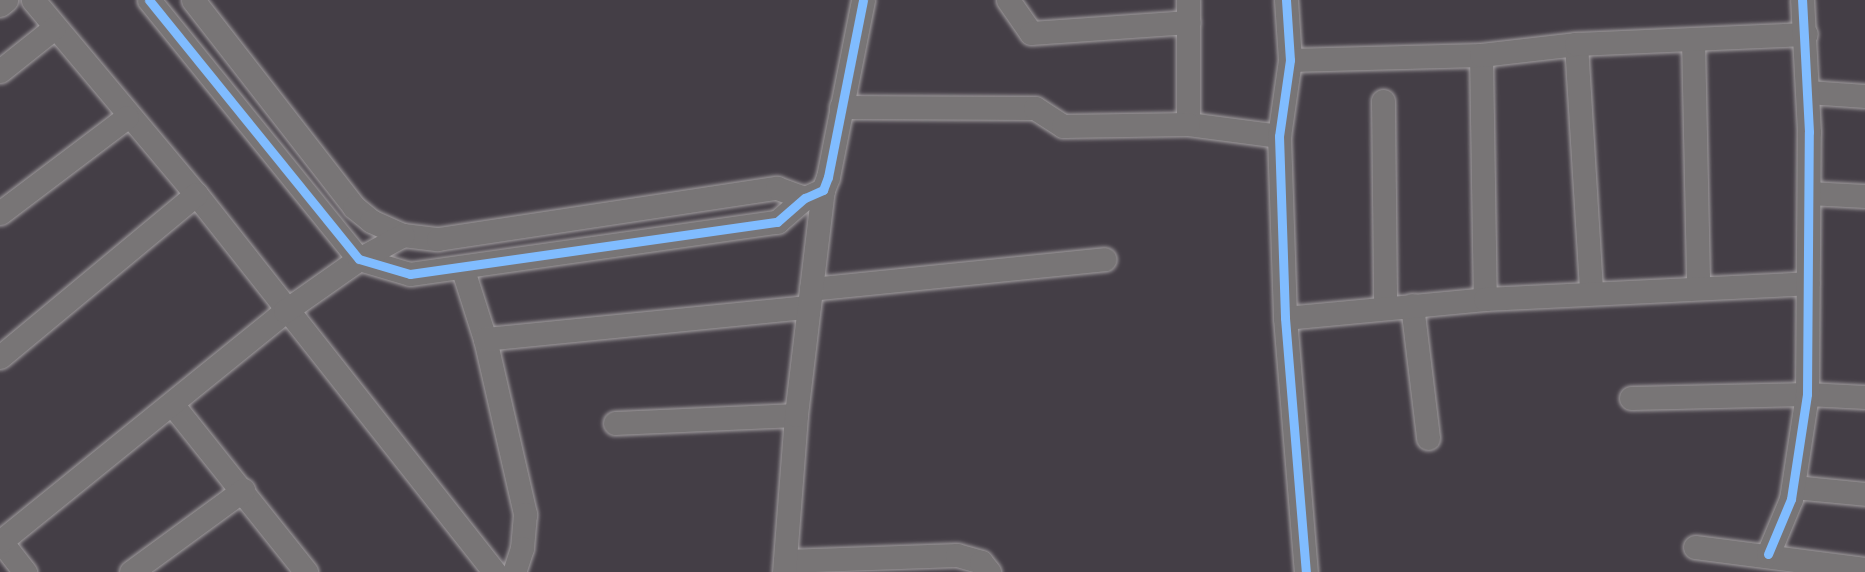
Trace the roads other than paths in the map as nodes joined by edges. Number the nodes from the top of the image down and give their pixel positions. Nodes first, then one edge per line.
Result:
1 (6, 0) edge
2 (33, 0) edge
3 (149, 0) edge
4 (193, 0) edge
5 (863, 0) edge
6 (1008, 0) edge
7 (1286, 0) edge
8 (1802, 0) edge
9 (0, 5) edge
10 (1189, 11) edge
11 (54, 28) junction
12 (1806, 34) junction
13 (1693, 39) junction
14 (1576, 44) junction
15 (1481, 55) junction
16 (1290, 60) junction
17 (0, 71) edge
18 (1808, 92) junction
19 (1865, 96) edge
20 (1383, 101) dead end
21 (841, 107) junction
22 (127, 117) junction
23 (1188, 124) junction
24 (1279, 136) junction
25 (1809, 193) junction
26 (196, 194) junction
27 (814, 194) junction
28 (1865, 196) edge
29 (0, 213) edge
30 (403, 235) junction
31 (359, 259) junction
32 (1104, 259) dead end
33 (463, 267) junction
34 (1808, 283) junction
35 (1698, 286) junction
36 (1591, 292) junction
37 (810, 298) junction
38 (1485, 299) junction
39 (1412, 305) junction
40 (1385, 307) junction
41 (285, 312) junction
42 (1285, 318) junction
43 (485, 339) junction
44 (0, 358) edge
45 (1807, 394) junction
46 (1865, 397) edge
47 (1631, 398) dead end
48 (172, 404) junction
49 (796, 415) junction
50 (615, 423) dead end
51 (1428, 438) dead end
52 (1794, 487) junction
53 (243, 490) junction
54 (1865, 494) edge
55 (0, 541) edge
56 (1695, 547) dead end
57 (1768, 554) junction
58 (785, 567) edge
59 (1865, 569) edge
60 (25, 572) edge
61 (131, 572) edge
62 (306, 572) edge
63 (495, 572) edge
64 (514, 572) edge
65 (989, 572) edge
66 (1306, 572) edge

1 - 9 street
2 - 11 street
3 - 31 street
4 - 30 street
5 - 21 street
6 - 10 street
7 - 16 street
8 - 12 street
10 - 23 street
11 - 17 street
11 - 22 street
12 - 13 street
12 - 18 street
13 - 14 street
13 - 35 street
14 - 15 street
14 - 36 street
15 - 16 street
15 - 38 street
16 - 24 street
18 - 19 street
18 - 25 street
20 - 40 street
21 - 23 street
21 - 27 street
22 - 26 street
22 - 29 street
23 - 24 street
24 - 42 street
25 - 28 street
25 - 34 street
26 - 41 street
26 - 44 street
27 - 30 street
27 - 33 street
27 - 37 street
30 - 31 street
31 - 33 street
31 - 41 street
32 - 37 street
33 - 43 street
34 - 35 street
34 - 45 street
35 - 36 street
36 - 38 street
37 - 43 street
37 - 49 street
38 - 39 street
39 - 40 street
39 - 51 street
40 - 42 street
41 - 48 street
41 - 63 street
42 - 66 street
43 - 64 street
45 - 46 street
45 - 47 street
45 - 52 street
48 - 53 street
48 - 55 street
49 - 50 street
49 - 58 street
52 - 54 street
52 - 57 street
53 - 61 street
53 - 62 street
55 - 60 street
56 - 57 street
57 - 59 street
58 - 65 street

